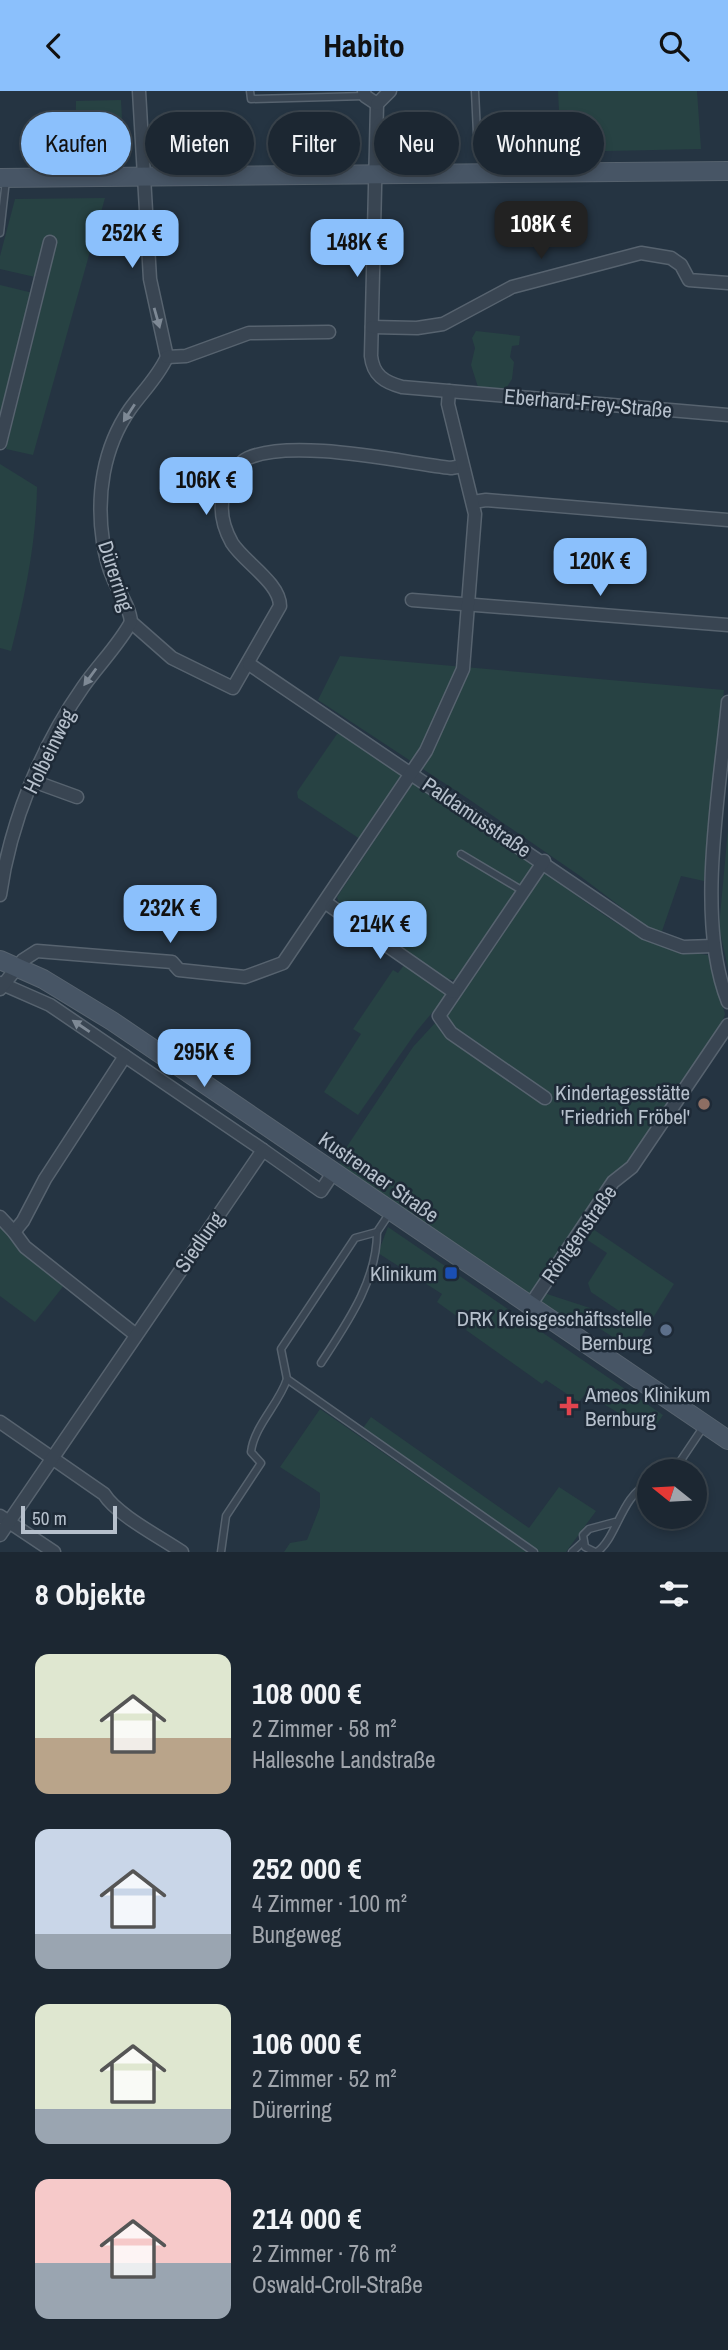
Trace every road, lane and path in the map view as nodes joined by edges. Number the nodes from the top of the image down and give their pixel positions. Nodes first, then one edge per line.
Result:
1 (139, 91) edge
2 (250, 91) edge
3 (390, 91) edge
4 (475, 91) edge
5 (364, 94) edge
6 (377, 104) junction
7 (377, 112) edge
8 (476, 112) edge
9 (728, 171) edge
10 (459, 174) edge
11 (378, 175) joint
12 (145, 177) junction
13 (3, 178) edge
14 (0, 233) edge
15 (50, 242) dead end
16 (728, 283) edge
17 (372, 327) junction
18 (330, 332) dead end
19 (167, 357) junction
20 (449, 391) junction
21 (728, 415) edge
22 (0, 443) edge
23 (462, 466) junction
24 (473, 502) junction
25 (728, 520) edge
26 (412, 600) dead end
27 (468, 604) junction
28 (131, 622) junction
29 (728, 625) edge
30 (249, 664) junction
31 (728, 702) edge
32 (413, 775) junction
33 (33, 781) junction
34 (77, 797) dead end
35 (461, 854) dead end
36 (544, 861) junction
37 (523, 891) junction
38 (0, 895) edge
39 (326, 903) junction
40 (713, 946) junction
41 (5, 965) edge
42 (1, 986) edge
43 (454, 992) junction
44 (728, 1002) edge
45 (728, 1025) edge
46 (125, 1056) junction
47 (545, 1098) dead end
48 (263, 1150) junction
49 (333, 1173) junction
50 (390, 1212) junction
51 (0, 1217) edge
52 (14, 1231) junction
53 (377, 1232) junction
54 (529, 1307) junction
55 (136, 1335) junction
56 (321, 1363) dead end
57 (287, 1379) junction
58 (0, 1422) edge
59 (705, 1424) junction
60 (728, 1440) edge
61 (682, 1459) edge
62 (49, 1464) junction
63 (637, 1492) edge
64 (4, 1519) edge
65 (615, 1522) junction
66 (0, 1535) edge
67 (583, 1542) junction
68 (54, 1552) edge
69 (182, 1552) edge
70 (221, 1552) edge
71 (534, 1552) edge
72 (572, 1552) edge
73 (596, 1552) edge

1 - 12 street
2 - 5 lane
3 - 6 street
4 - 8 lane
5 - 6 street
6 - 7 street, Eberhard-Frey-Straße
9 - 10 street
11 - 12 street
11 - 17 street, Eberhard-Frey-Straße
12 - 13 street
12 -> 19 street
13 - 14 lane
15 - 22 street
16 - 17 street
17 - 20 street, Eberhard-Frey-Straße
18 - 19 street
19 -> 28 street, Dürerring
20 - 21 street, Eberhard-Frey-Straße
20 - 23 street
23 - 24 street
23 - 30 street, Dürerring
24 - 25 street
24 - 27 street
26 - 27 street
27 - 29 street
27 - 32 street
28 - 30 street, Dürerring
28 -> 33 street, Holbeinweg
30 - 32 street, Paldamusstraße
31 - 40 street
32 - 36 street, Paldamusstraße
32 - 39 street
33 - 34 street
33 - 38 street, Holbeinweg
35 - 37 lane
36 - 37 street
36 - 40 street, Paldamusstraße
37 - 43 street
39 - 41 street
39 - 43 street
40 - 44 street
41 - 42 street
41 - 49 street, Kustrenaer Straße
46 -> 42 street
43 - 47 street
45 - 54 street, Röntgenstraße
46 - 48 street
46 - 52 street
48 - 49 street
48 - 55 street, Siedlung
49 - 50 street, Kustrenaer Straße
50 - 53 lane
50 - 54 street, Kustrenaer Straße
51 - 52 street
52 - 55 street
53 - 56 lane
53 - 57 lane
54 - 59 street, Kustrenaer Straße
55 - 62 street, Siedlung
57 - 70 lane
57 - 71 lane
58 - 62 street
59 - 60 street, Kustrenaer Straße
59 - 61 lane
62 - 64 street, Siedlung
62 - 69 street
63 - 65 lane
64 - 66 street, Siedlung
64 - 68 street
65 - 67 lane
65 - 73 lane
67 - 72 lane
67 - 73 lane

